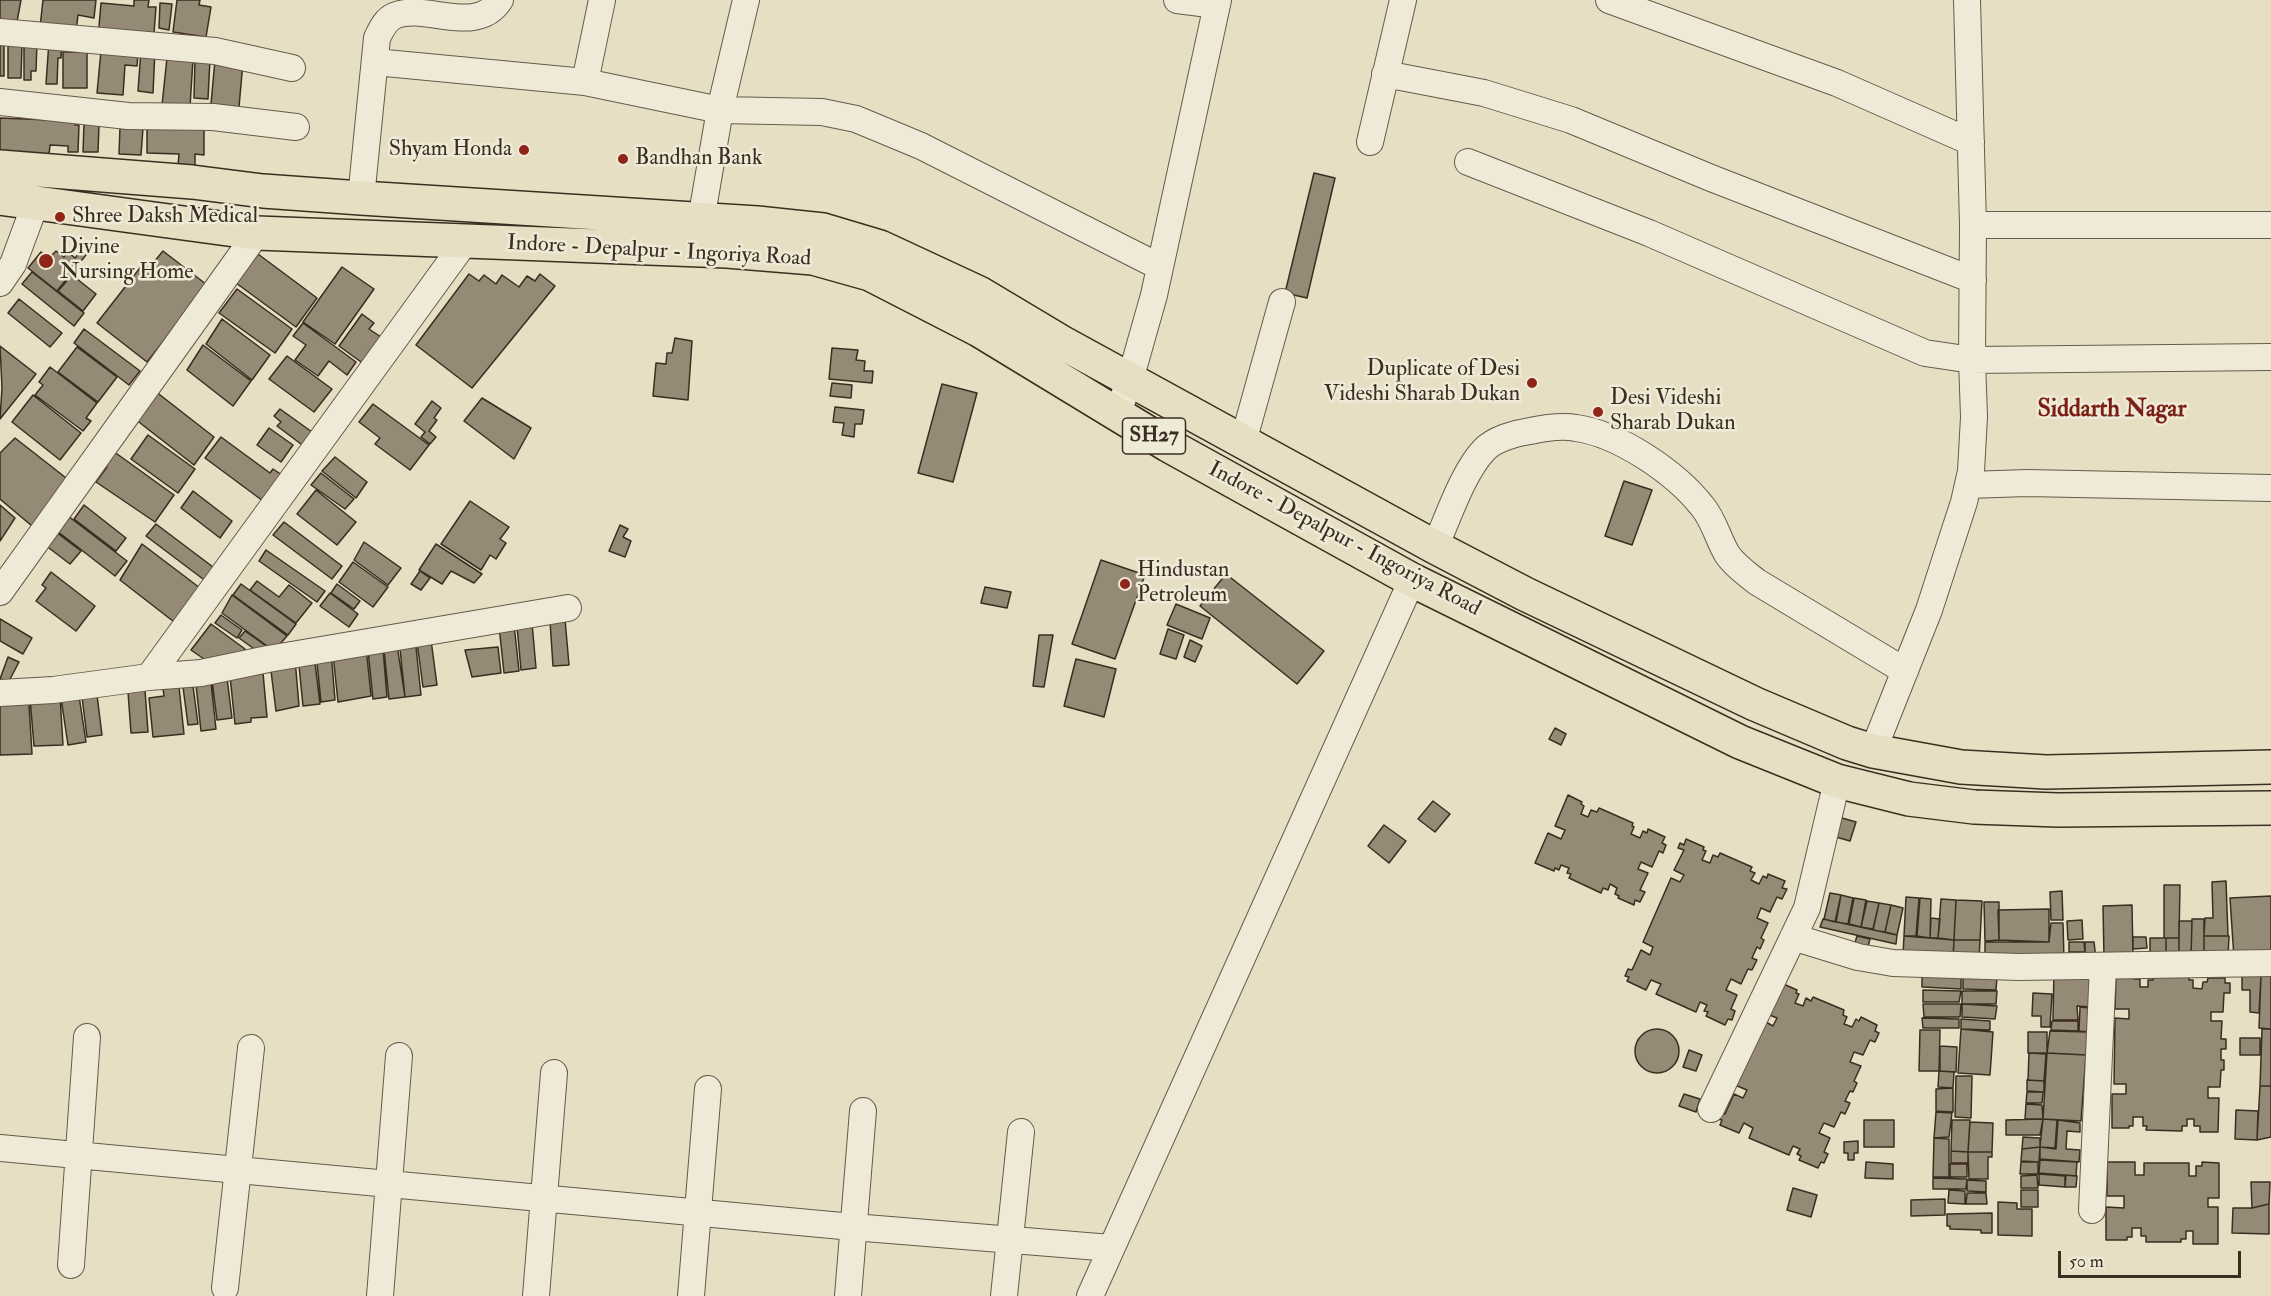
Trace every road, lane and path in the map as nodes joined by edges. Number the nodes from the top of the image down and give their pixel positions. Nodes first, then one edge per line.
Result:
1 (500, 0) edge
2 (602, 0) edge
3 (746, 0) edge
4 (1177, 0) edge
5 (1403, 0) edge
6 (1610, 0) edge
7 (1967, 0) edge
8 (1217, 3) edge
9 (0, 32) edge
10 (375, 62) junction
11 (292, 68) dead end
12 (1385, 74) junction
13 (585, 82) junction
14 (0, 102) edge
15 (720, 110) junction
16 (296, 127) dead end
17 (1370, 142) dead end
18 (1971, 142) junction
19 (1468, 162) dead end
20 (0, 167) edge
21 (0, 198) edge
22 (361, 198) junction
23 (36, 202) junction
24 (701, 220) junction
25 (1973, 225) junction
26 (2271, 225) edge
27 (257, 233) junction
28 (465, 242) junction
29 (1160, 267) junction
30 (1973, 280) junction
31 (0, 283) edge
32 (1282, 302) dead end
33 (2271, 357) edge
34 (1972, 360) junction
35 (1130, 380) junction
36 (1117, 414) junction
37 (1243, 442) junction
38 (1968, 485) junction
39 (2271, 488) edge
40 (1435, 547) junction
41 (1412, 580) junction
42 (0, 592) edge
43 (568, 608) dead end
44 (1905, 671) junction
45 (149, 677) junction
46 (0, 693) edge
47 (1873, 751) junction
48 (2271, 767) edge
49 (1837, 782) junction
50 (2271, 808) edge
51 (1792, 937) junction
52 (2271, 963) edge
53 (2103, 966) junction
54 (87, 1037) dead end
55 (251, 1048) dead end
56 (399, 1056) dead end
57 (554, 1073) dead end
58 (708, 1089) dead end
59 (1711, 1108) dead end
60 (863, 1111) dead end
61 (1021, 1132) dead end
62 (0, 1148) edge
63 (80, 1156) junction
64 (237, 1170) junction
65 (388, 1184) junction
66 (544, 1198) junction
67 (2092, 1210) dead end
68 (697, 1213) junction
69 (853, 1227) junction
70 (1009, 1239) junction
71 (1111, 1248) junction
72 (71, 1265) dead end
73 (225, 1288) dead end
74 (380, 1296) edge
75 (536, 1296) edge
76 (691, 1296) edge
77 (848, 1296) edge
78 (1004, 1296) edge
79 (1090, 1296) edge

1 - 10 street
2 - 13 street
3 - 15 street
4 - 8 street
5 - 12 street
6 - 18 street
7 - 18 street
8 - 29 street
9 - 11 street
10 - 13 street
10 - 22 street
12 - 17 street
12 - 30 street
13 - 15 street
14 - 16 street
15 - 24 street
15 - 29 street
18 - 25 street
19 - 34 street
20 - 22 main road, Indore - Depalpur - Ingoriya Road / SH27
21 - 23 main road, Indore - Depalpur - Ingoriya Road / SH27
22 - 24 main road, Indore - Depalpur - Ingoriya Road / SH27
23 - 27 main road, Indore - Depalpur - Ingoriya Road / SH27
23 - 31 street
24 - 35 main road, Indore - Depalpur - Ingoriya Road / SH27
25 - 26 street
25 - 30 street
27 - 28 main road, Indore - Depalpur - Ingoriya Road / SH27
27 - 42 street
28 - 36 main road, Indore - Depalpur - Ingoriya Road / SH27
28 - 45 street
29 - 35 street
30 - 34 street
32 - 37 street
33 - 34 street
34 - 38 street
35 - 36 street
35 - 37 main road, Indore - Depalpur - Ingoriya Road / SH27
36 - 41 main road, Indore - Depalpur - Ingoriya Road / SH27
37 - 40 main road, Indore - Depalpur - Ingoriya Road / SH27
38 - 39 street
38 - 44 street
40 - 44 street
40 - 47 main road, Indore - Depalpur - Ingoriya Road / SH27
41 - 49 main road, Indore - Depalpur - Ingoriya Road / SH27
41 - 71 street
43 - 45 street
44 - 47 street
45 - 46 street
47 - 48 main road, Indore - Depalpur - Ingoriya Road / SH27
49 - 50 main road, Indore - Depalpur - Ingoriya Road / SH27
49 - 51 street
51 - 53 street
51 - 59 street
52 - 53 street
53 - 67 street
54 - 63 street
55 - 64 street
56 - 65 street
57 - 66 street
58 - 68 street
60 - 69 street
61 - 70 street
62 - 63 street
63 - 64 street
63 - 72 street
64 - 65 street
64 - 73 street
65 - 66 street
65 - 74 street
66 - 68 street
66 - 75 street
68 - 69 street
68 - 76 street
69 - 70 street
69 - 77 street
70 - 71 street
70 - 78 street
71 - 79 street

